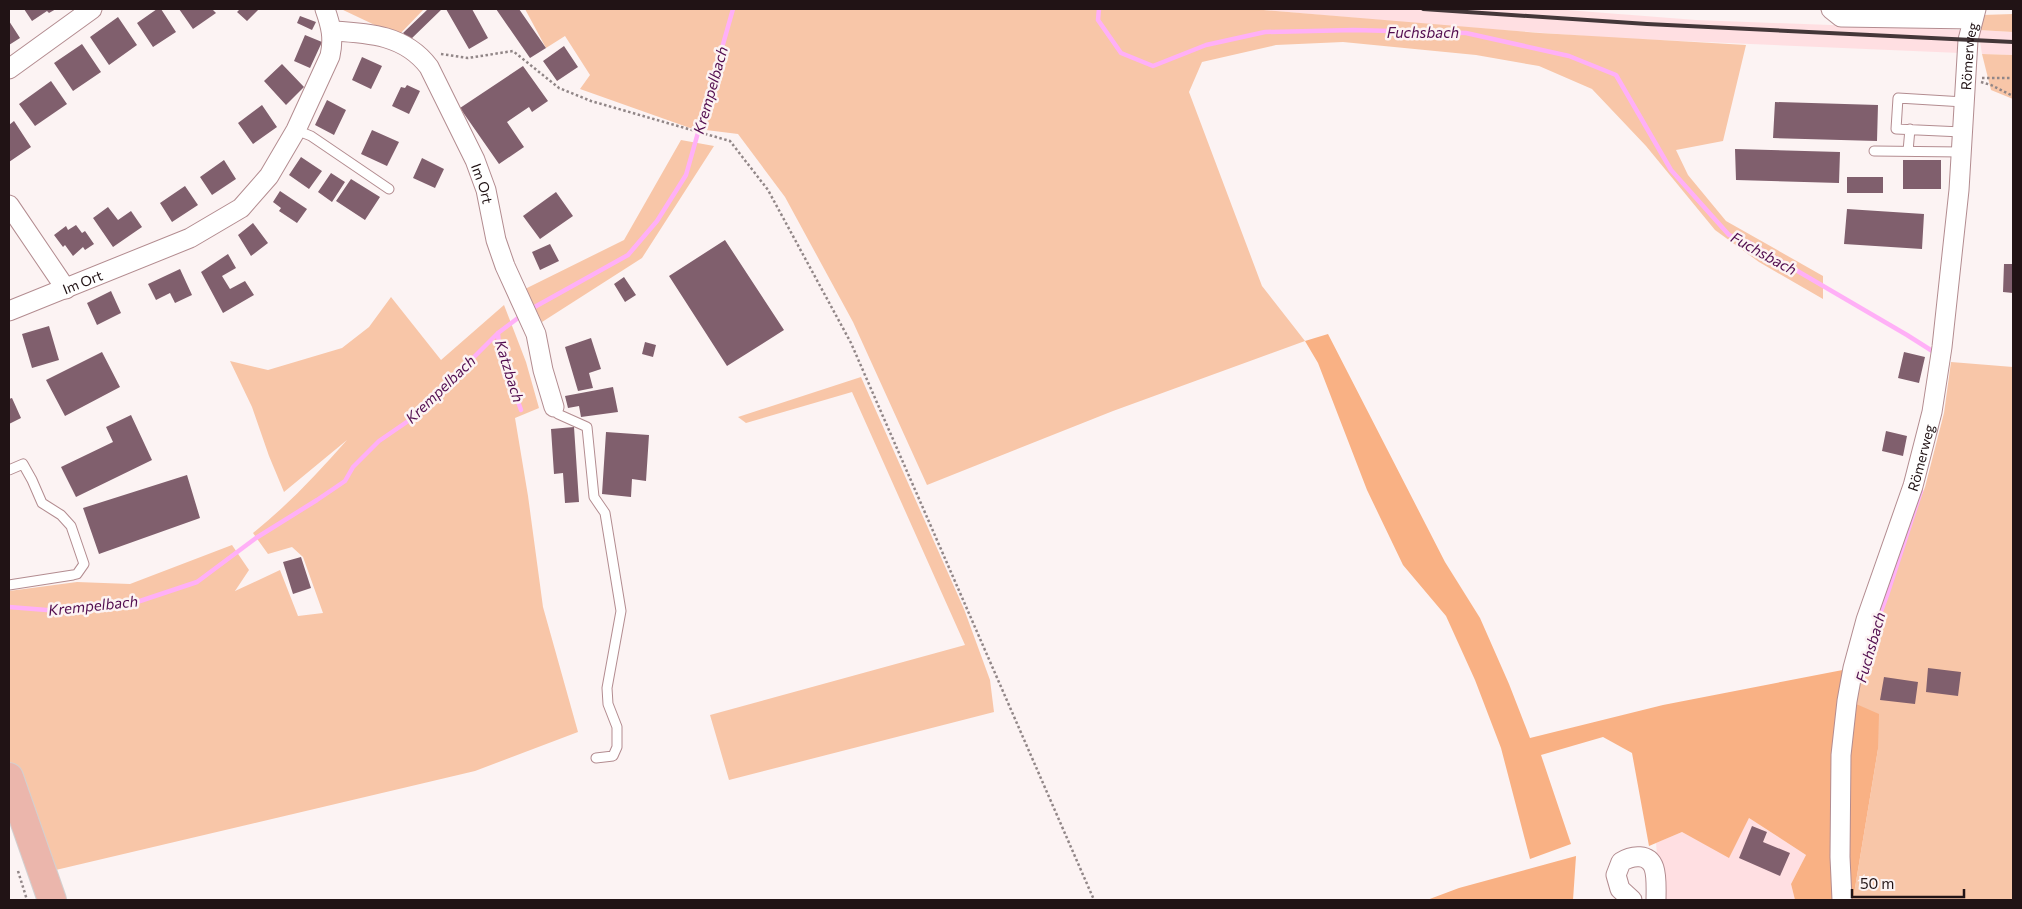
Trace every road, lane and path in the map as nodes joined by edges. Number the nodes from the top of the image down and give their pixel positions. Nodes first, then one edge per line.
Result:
1 (92, 9) edge
2 (325, 9) edge
3 (1831, 9) edge
4 (1975, 14) edge
5 (333, 31) junction
6 (420, 56) junction
7 (9, 68) edge
8 (1965, 78) junction
9 (2013, 78) edge
10 (2013, 96) edge
11 (1964, 102) junction
12 (1910, 129) junction
13 (296, 130) junction
14 (1962, 132) junction
15 (1874, 151) dead end
16 (1908, 151) junction
17 (1961, 152) junction
18 (390, 189) dead end
19 (9, 204) edge
20 (66, 289) junction
21 (9, 311) edge
22 (554, 407) joint
23 (9, 470) edge
24 (9, 585) edge
25 (596, 758) dead end
26 (9, 777) edge
27 (52, 900) edge
28 (1094, 900) edge
29 (1632, 900) edge
30 (1656, 900) edge
31 (1842, 900) edge

1 - 7 street
2 - 5 street, Im Ort
3 - 4 street
4 - 8 street, Römerweg
5 - 6 street, Im Ort
5 - 13 street, Im Ort
6 - 22 street, Im Ort
6 - 28 path
8 - 9 path
8 - 10 path
8 - 11 street, Römerweg
11 - 12 lane
11 - 14 street, Römerweg
12 - 14 lane
12 - 16 lane
13 - 18 lane
13 - 20 street, Im Ort
14 - 17 street, Römerweg
15 - 16 lane
16 - 17 lane
17 - 31 street, Römerweg
19 - 20 street
20 - 21 street, Im Ort
22 - 25 lane
23 - 24 lane
26 - 27 main road
29 - 30 street

